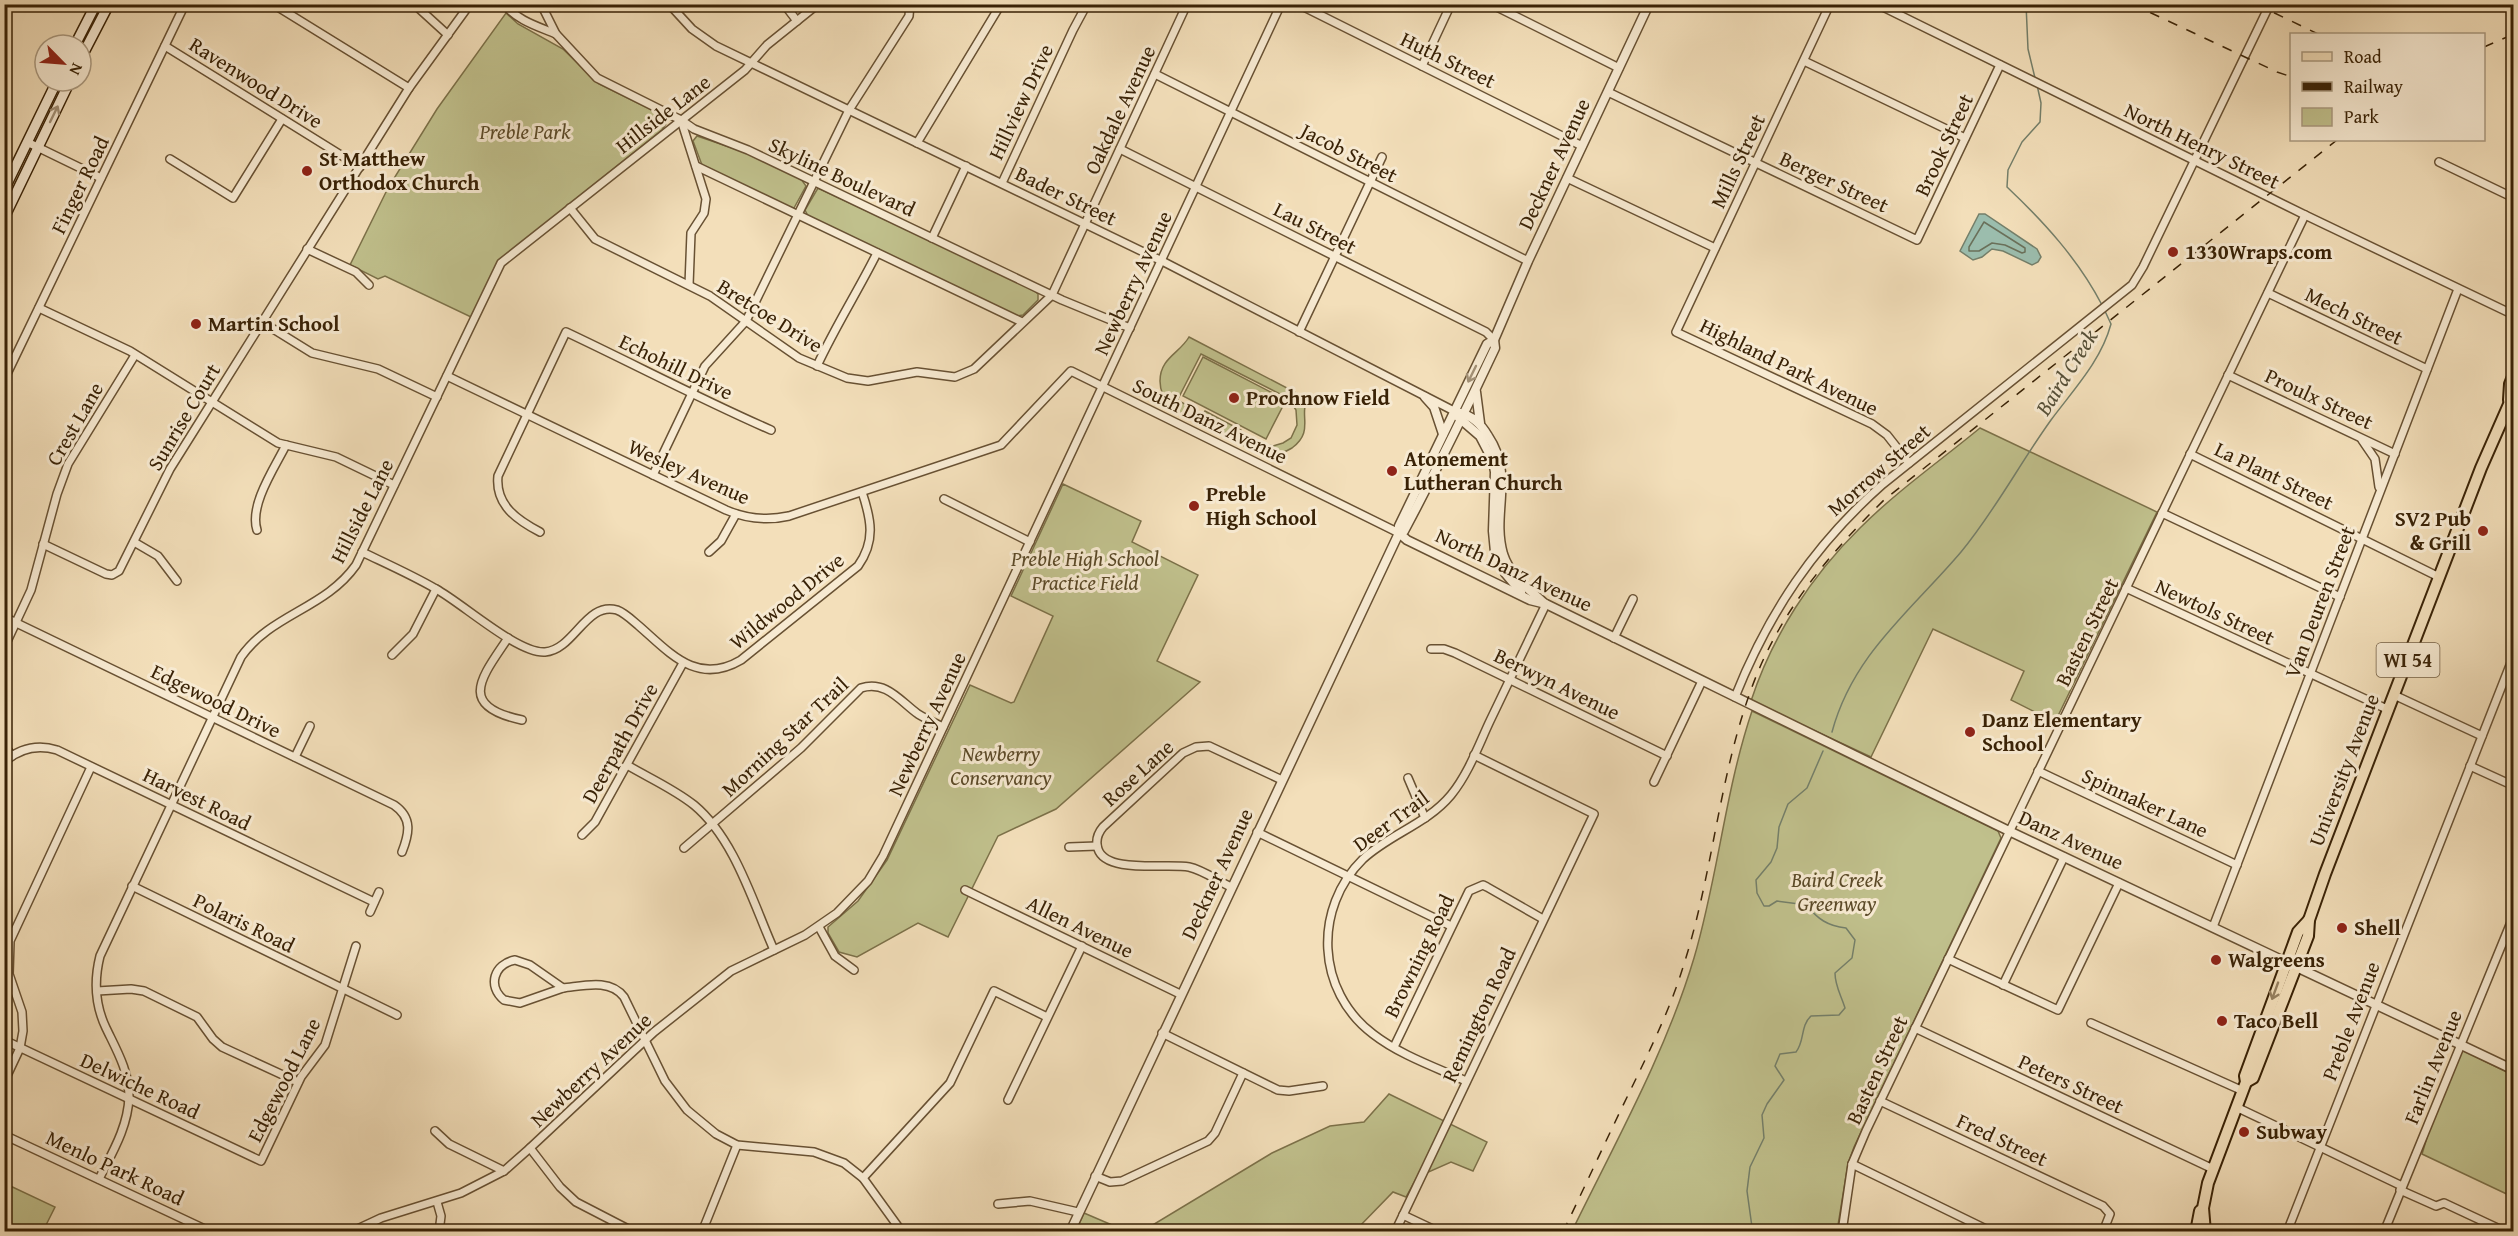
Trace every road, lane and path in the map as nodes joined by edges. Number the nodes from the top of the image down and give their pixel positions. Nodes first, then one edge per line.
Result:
1 (96, 4) edge
2 (109, 4) edge
3 (185, 4) edge
4 (273, 4) edge
5 (414, 4) edge
6 (470, 4) edge
7 (504, 4) edge
8 (541, 4) edge
9 (669, 4) edge
10 (784, 4) edge
11 (818, 4) edge
12 (910, 4) edge
13 (1001, 4) edge
14 (1087, 4) edge
15 (1187, 4) edge
16 (1281, 4) edge
17 (1298, 4) edge
18 (1451, 4) edge
19 (1491, 4) edge
20 (1649, 4) edge
21 (1830, 4) edge
22 (1877, 4) edge
23 (2271, 4) edge
24 (797, 21) junction
25 (81, 33) edge
26 (556, 34) junction
27 (93, 35) edge
28 (448, 35) junction
29 (165, 46) junction
30 (1803, 61) junction
31 (752, 63) junction
32 (2000, 65) junction
33 (1422, 66) junction
34 (1619, 68) junction
35 (1155, 74) junction
36 (409, 88) junction
37 (51, 93) edge
38 (64, 93) edge
39 (1608, 93) junction
40 (849, 110) junction
41 (1231, 112) junction
42 (282, 119) junction
43 (681, 120) junction
44 (1965, 138) junction
45 (27, 142) junction
46 (918, 143) junction
47 (1582, 146) junction
48 (38, 147) junction
49 (1120, 149) junction
50 (1382, 157) dead end
51 (170, 159) dead end
52 (2194, 161) junction
53 (2439, 162) dead end
54 (1755, 163) junction
55 (696, 166) junction
56 (966, 166) junction
57 (360, 167) junction
58 (101, 178) junction
59 (1567, 178) junction
60 (1369, 181) junction
61 (814, 182) junction
62 (1002, 183) junction
63 (1196, 187) junction
64 (4, 190) edge
65 (2514, 198) edge
66 (570, 208) junction
67 (798, 215) junction
68 (2305, 215) junction
69 (4, 218) edge
70 (1085, 224) junction
71 (932, 238) junction
72 (1917, 240) joint
73 (1715, 248) junction
74 (307, 249) junction
75 (877, 253) junction
76 (1334, 256) junction
77 (1161, 261) junction
78 (1528, 261) junction
79 (369, 285) dead end
80 (688, 285) junction
81 (2458, 289) junction
82 (2268, 293) junction
83 (1052, 295) junction
84 (39, 308) junction
85 (2514, 315) edge
86 (746, 321) junction
87 (262, 322) junction
88 (1022, 322) junction
89 (1130, 328) junction
90 (1299, 332) junction
91 (1676, 332) joint
92 (1494, 340) junction
93 (135, 355) junction
94 (817, 366) junction
95 (2427, 369) junction
96 (1071, 371) joint
97 (2514, 374) edge
98 (2228, 375) junction
99 (447, 376) junction
100 (4, 380) edge
101 (1477, 385) junction
102 (1102, 387) junction
103 (692, 392) junction
104 (437, 397) junction
105 (1425, 397) junction
106 (2511, 397) edge
107 (212, 402) junction
108 (1454, 411) junction
109 (526, 415) junction
110 (1462, 417) junction
111 (1480, 424) junction
112 (771, 430) dead end
113 (1443, 434) junction
114 (2355, 435) junction
115 (286, 445) junction
116 (2190, 454) junction
117 (2395, 454) junction
118 (1908, 463) junction
119 (653, 475) junction
120 (394, 485) junction
121 (862, 492) junction
122 (2378, 496) junction
123 (944, 500) dead end
124 (2162, 513) junction
125 (736, 514) junction
126 (257, 530) dead end
127 (540, 532) dead end
128 (1399, 533) junction
129 (2362, 537) junction
130 (134, 542) junction
131 (1030, 542) junction
132 (44, 544) junction
133 (362, 552) junction
134 (709, 552) dead end
135 (2439, 577) junction
136 (177, 581) dead end
137 (2126, 588) junction
138 (436, 589) junction
139 (2340, 597) junction
140 (1633, 598) dead end
141 (1530, 600) junction
142 (1546, 604) junction
143 (4, 617) edge
144 (17, 623) junction
145 (508, 638) junction
146 (1614, 638) junction
147 (4, 648) edge
148 (1431, 649) dead end
149 (2514, 655) edge
150 (392, 656) dead end
151 (683, 663) junction
152 (2310, 675) junction
153 (1510, 680) junction
154 (1702, 681) junction
155 (2394, 695) junction
156 (1735, 697) junction
157 (2389, 710) junction
158 (212, 717) junction
159 (522, 720) dead end
160 (310, 726) dead end
161 (943, 727) junction
162 (2482, 736) junction
163 (4, 745) edge
164 (1474, 755) junction
165 (12, 756) junction
166 (1667, 756) junction
167 (295, 757) junction
168 (4, 762) edge
169 (627, 765) junction
170 (2470, 766) junction
171 (92, 767) junction
172 (2038, 771) junction
173 (1408, 778) dead end
174 (1282, 780) junction
175 (1654, 782) dead end
176 (2514, 786) edge
177 (171, 805) junction
178 (1425, 818) junction
179 (714, 825) junction
180 (2009, 831) junction
181 (1257, 832) junction
182 (582, 836) dead end
183 (1097, 846) junction
184 (1069, 847) dead end
185 (684, 848) dead end
186 (402, 852) dead end
187 (2064, 857) junction
188 (2237, 865) junction
189 (1349, 876) junction
190 (2119, 883) junction
191 (132, 886) junction
192 (1231, 887) junction
193 (965, 890) dead end
194 (379, 892) dead end
195 (374, 902) junction
196 (370, 912) dead end
197 (2514, 915) edge
198 (1543, 919) junction
199 (1451, 926) junction
200 (819, 927) junction
201 (2213, 927) junction
202 (7, 940) edge
203 (356, 946) dead end
204 (1082, 946) junction
205 (774, 950) junction
206 (1948, 959) junction
207 (2291, 964) junction
208 (854, 969) dead end
209 (2003, 985) junction
210 (563, 988) junction
211 (343, 989) junction
212 (97, 991) junction
213 (1180, 994) junction
214 (2375, 1004) junction
215 (397, 1016) dead end
216 (1047, 1017) junction
217 (2091, 1023) dead end
218 (1915, 1028) junction
219 (1162, 1033) junction
220 (4, 1040) edge
221 (645, 1041) junction
222 (2460, 1045) junction
223 (1394, 1047) junction
224 (20, 1048) junction
225 (2514, 1070) edge
226 (1243, 1073) junction
227 (1466, 1081) junction
228 (4, 1082) edge
229 (298, 1082) junction
230 (1323, 1086) dead end
231 (2244, 1086) junction
232 (129, 1099) junction
233 (1008, 1100) dead end
234 (1880, 1101) junction
235 (2236, 1107) junction
236 (435, 1131) dead end
237 (4, 1135) edge
238 (737, 1145) junction
239 (2320, 1147) junction
240 (530, 1149) junction
241 (261, 1161) joint
242 (1852, 1164) junction
243 (2213, 1169) junction
244 (504, 1171) junction
245 (1095, 1176) junction
246 (863, 1178) junction
247 (99, 1179) junction
248 (2401, 1188) junction
249 (437, 1202) junction
250 (998, 1204) dead end
251 (2203, 1208) junction
252 (1078, 1212) junction
253 (1403, 1215) junction
254 (211, 1232) edge
255 (351, 1232) edge
256 (439, 1232) edge
257 (634, 1232) edge
258 (702, 1232) edge
259 (902, 1232) edge
260 (1070, 1232) edge
261 (1395, 1232) edge
262 (1439, 1232) edge
263 (1842, 1232) edge
264 (1992, 1232) edge
265 (2103, 1232) edge
266 (2196, 1232) edge
267 (2205, 1232) edge
268 (2287, 1232) edge
269 (2384, 1232) edge
270 (2506, 1232) edge

1 - 25 main road
2 - 27 main road
3 - 29 street, Finger Road
4 - 36 street
5 - 28 street
6 - 28 street, Sunrise Court
7 - 26 street, Skyline Boulevard
8 - 26 street, Skyline Boulevard
9 - 31 street, Bader Street
10 - 24 street
11 - 24 street, Hillside Lane
12 - 40 street
13 - 46 street
14 - 62 street, Hillview Drive
15 - 35 street, Oakdale Avenue
16 - 41 street, Newberry Avenue
17 - 33 street, Huth Street
18 - 33 street
19 - 34 street
20 - 34 street, Deckner Avenue
21 - 30 street, Mills Street
22 - 32 street, North Henry Street
23 - 52 street
24 - 31 street, Hillside Lane
26 - 43 street, Skyline Boulevard
28 - 36 street, Sunrise Court
29 - 42 street, Ravenwood Drive
29 - 58 street, Finger Road
30 - 44 street
30 - 54 street, Mills Street
31 - 40 street, Bader Street
31 - 43 street, Hillside Lane
32 - 44 street, Brook Street
32 - 52 street, North Henry Street
33 - 47 street, Huth Street
34 - 39 street, Deckner Avenue
35 - 41 street, Jacob Street
35 - 49 street, Oakdale Avenue
36 - 57 street, Sunrise Court
37 - 45 main road
48 -> 38 main road
39 - 47 street, Deckner Avenue
39 - 54 street, Berger Street
40 - 46 street, Bader Street
40 - 61 street
41 - 60 street, Jacob Street
41 - 63 street, Newberry Avenue
42 - 51 street
42 - 57 street, Ravenwood Drive
43 - 55 street
43 - 61 street, Skyline Boulevard
43 - 66 street, Hillside Lane
44 - 72 street, Brook Street
45 - 48 street
45 - 64 main road
46 - 56 street, Bader Street
47 - 59 street, Deckner Avenue
48 - 58 street
48 - 69 main road
49 - 63 street, Lau Street
49 - 70 street, Oakdale Avenue
50 - 60 street
52 - 68 street, North Henry Street
52 - 118 street, Morrow Street
53 - 65 street
54 - 72 street, Berger Street
54 - 73 street, Mills Street
55 - 67 street
55 - 80 street
56 - 62 street, Bader Street
56 - 71 street
57 - 74 street, Sunrise Court
58 - 84 street, Finger Road
59 - 73 street
59 - 78 street, Deckner Avenue
60 - 76 street
60 - 78 street, Jacob Street
61 - 67 street
61 - 71 street, Skyline Boulevard
62 - 70 street, Bader Street
63 - 76 street, Lau Street
63 - 77 street, Newberry Avenue
66 - 80 street, Bretcoe Drive
66 - 99 street, Hillside Lane
67 - 75 street
67 - 86 street
68 - 81 street, North Henry Street
68 - 82 street, Basten Street
70 - 77 street, Bader Street
70 - 83 street, Oakdale Avenue
71 - 83 street, Skyline Boulevard
73 - 91 street, Mills Street
74 - 79 street
74 - 87 street, Sunrise Court
75 - 88 street
75 - 94 street
76 - 90 street
76 - 92 street, Lau Street
77 - 89 street, Newberry Avenue
77 - 90 street, Bader Street
78 - 92 street, Deckner Avenue
80 - 86 street, Bretcoe Drive
81 - 85 street, North Henry Street
81 - 95 street, Van Deuren Street
82 - 95 street, Mech Street
82 - 98 street, Basten Street
83 - 88 street, Bretcoe Drive
83 - 89 street, Skyline Boulevard
84 - 93 street
84 - 100 street, Finger Road
86 - 94 street, Bretcoe Drive
86 - 103 street
87 - 104 street
87 - 107 street, Sunrise Court
88 - 94 street, Bretcoe Drive
89 - 102 street, Newberry Avenue
90 - 105 street, Bader Street
91 - 118 street, Highland Park Avenue
92 - 101 street, Deckner Avenue
92 -> 108 street, Deckner Avenue
93 - 107 street
93 - 132 street, Crest Lane
95 - 117 street, Van Deuren Street
96 - 102 street, South Danz Avenue
96 - 121 street, Wesley Avenue
97 - 106 main road, University Avenue / WI 54
98 - 114 street, Proulx Street
98 - 116 street, Basten Street
99 - 104 street, Hillside Lane
99 - 109 street, Wesley Avenue
101 - 110 street, Deckner Avenue
101 - 111 street
102 - 128 street, South Danz Avenue
102 - 131 street, Newberry Avenue
103 - 109 street, Echohill Drive
103 - 112 street, Echohill Drive
103 - 119 street
104 - 120 street, Hillside Lane
105 - 108 street, Bader Street
105 - 113 street
106 - 135 main road, University Avenue / WI 54
107 - 115 street
107 - 130 street, Sunrise Court
108 - 110 street
108 - 113 street, Deckner Avenue
109 - 119 street, Wesley Avenue
109 - 127 street
110 - 111 street
110 - 128 street, Deckner Avenue
110 - 141 street
111 - 142 street
113 - 128 street, Deckner Avenue
114 - 117 street, Proulx Street
114 - 122 street
115 - 120 street
115 - 126 street
116 - 124 street, Basten Street
116 - 129 street, La Plant Street
117 - 122 street, Van Deuren Street
118 - 156 street, Morrow Street
119 - 125 street, Wesley Avenue
120 - 133 street, Hillside Lane
121 - 125 street, Wesley Avenue
121 - 151 street, Wildwood Drive
122 - 129 street, Van Deuren Street
123 - 131 street
124 - 137 street, Basten Street
124 - 139 street
125 - 134 street
128 - 141 street, North Danz Avenue
128 - 174 street, Deckner Avenue
129 - 135 street, La Plant Street
129 - 139 street, Van Deuren Street
130 - 132 street, Sunrise Court
130 - 136 street
131 - 161 street, Newberry Avenue
132 - 144 street, Crest Lane
133 - 138 street, Wildwood Drive
133 - 158 street, Hillside Lane
135 - 155 main road, University Avenue / WI 54
137 - 152 street, Newtols Street
137 - 172 street, Basten Street
138 - 145 street, Wildwood Drive
138 - 150 street
139 - 152 street, Van Deuren Street
140 - 146 street
141 - 142 street, North Danz Avenue
142 - 146 street, North Danz Avenue
142 - 153 street, Deer Trail
143 - 144 street, Edgewood Drive
144 - 147 street, Crest Lane
144 - 158 street, Edgewood Drive
145 - 151 street, Wildwood Drive
145 - 159 street
146 - 154 street, Danz Avenue
148 - 153 street, Berwyn Avenue
149 - 162 street, Preble Avenue
151 - 169 street, Deerpath Drive
152 - 157 street, Newtols Street
152 - 188 street, Van Deuren Street
153 - 164 street, Deer Trail
153 - 166 street, Berwyn Avenue
154 - 156 street, Danz Avenue
154 - 166 street
155 - 157 main road, University Avenue / WI 54
155 - 162 street
156 - 180 street, Danz Avenue
157 - 207 main road, University Avenue / WI 54
158 - 167 street, Edgewood Drive
158 - 177 street, Hillside Lane
160 - 167 street
161 - 179 street, Morning Star Trail
161 - 200 street, Newberry Avenue
162 - 170 street, Preble Avenue
163 - 165 street
164 - 178 street, Deer Trail
164 - 198 street, Remington Road
165 - 168 street, Harvest Road
165 - 171 street, Harvest Road
166 - 175 street
167 - 186 street, Edgewood Drive
169 - 179 street
169 - 182 street, Deerpath Drive
170 - 176 street
170 - 214 street, Preble Avenue
171 - 177 street, Harvest Road
171 - 202 street
172 - 180 street, Basten Street
172 - 188 street, Spinnaker Lane
173 - 178 street
174 - 181 street, Deckner Avenue
174 - 183 street, Rose Lane
177 - 191 street, Hillside Lane
177 - 195 street, Harvest Road
178 - 189 street, Deer Trail
179 - 185 street, Morning Star Trail
179 - 205 street
180 - 187 street, Danz Avenue
180 - 206 street, Basten Street
181 - 189 street
181 - 192 street, Deckner Avenue
183 - 184 street
183 - 192 street
187 - 190 street, Danz Avenue
187 - 209 street
188 - 201 street, Van Deuren Street
189 - 199 street
189 - 223 street, Deer Trail
190 - 201 street, Danz Avenue
190 - 209 street
191 - 211 street, Polaris Road
191 - 212 street, Hillside Lane
192 - 213 street, Deckner Avenue
193 - 204 street, Allen Avenue
194 - 195 street
195 - 196 street
197 - 222 street, Farlin Avenue
198 - 199 street, Browning Road
198 - 227 street, Remington Road
199 - 223 street, Browning Road
200 - 205 street, Newberry Avenue
200 - 208 street
201 - 207 street, Danz Avenue
202 - 224 street
203 - 211 street, Edgewood Lane
204 - 213 street, Allen Avenue
204 - 216 street
205 - 221 street, Newberry Avenue
206 - 209 street
206 - 218 street, Basten Street
207 - 214 street, Danz Avenue
207 - 231 main road, University Avenue / WI 54
210 - 210 street
210 - 221 street
211 - 215 street, Polaris Road
211 - 229 street, Edgewood Lane
212 - 229 street
212 - 232 street, Hillside Lane
213 - 219 street, Deckner Avenue
214 - 222 street, Danz Avenue
214 - 239 street, Preble Avenue
216 - 233 street
216 - 246 street
217 - 231 street
218 - 234 street, Basten Street
218 - 243 street, Peters Street
219 - 226 street
219 - 245 street, Deckner Avenue
220 - 224 street, Delwiche Road
221 - 238 street
221 - 240 street, Newberry Avenue
222 - 225 street, Danz Avenue
222 - 248 street, Farlin Avenue
223 - 227 street, Deer Trail
224 - 228 street
224 - 232 street, Delwiche Road
226 - 230 street
226 - 245 street
227 - 253 street, Remington Road
229 - 241 street, Edgewood Lane
231 - 235 main road, University Avenue / WI 54
232 - 241 street, Delwiche Road
232 - 247 street, Hillside Lane
234 - 242 street, Basten Street
234 - 265 street, Fred Street
235 - 239 street
235 - 243 main road, University Avenue / WI 54
236 - 244 street
237 - 247 street, Menlo Park Road
238 - 246 street
238 - 258 street
239 - 248 street
239 - 268 street, Preble Avenue
240 - 244 street, Newberry Avenue
240 - 257 street
242 - 263 street, Basten Street
242 - 264 street
243 - 251 main road, University Avenue / WI 54
244 - 249 street, Newberry Avenue
245 - 252 street, Deckner Avenue
246 - 259 street
247 - 254 street, Menlo Park Road
248 - 269 street, Farlin Avenue
248 - 270 street
249 - 255 street, Newberry Avenue
249 - 256 street
250 - 252 street
251 - 266 main road, University Avenue / WI 54
251 - 267 main road, University Avenue / WI 54
252 - 260 street, Deckner Avenue
253 - 261 street, Remington Road
253 - 262 street

